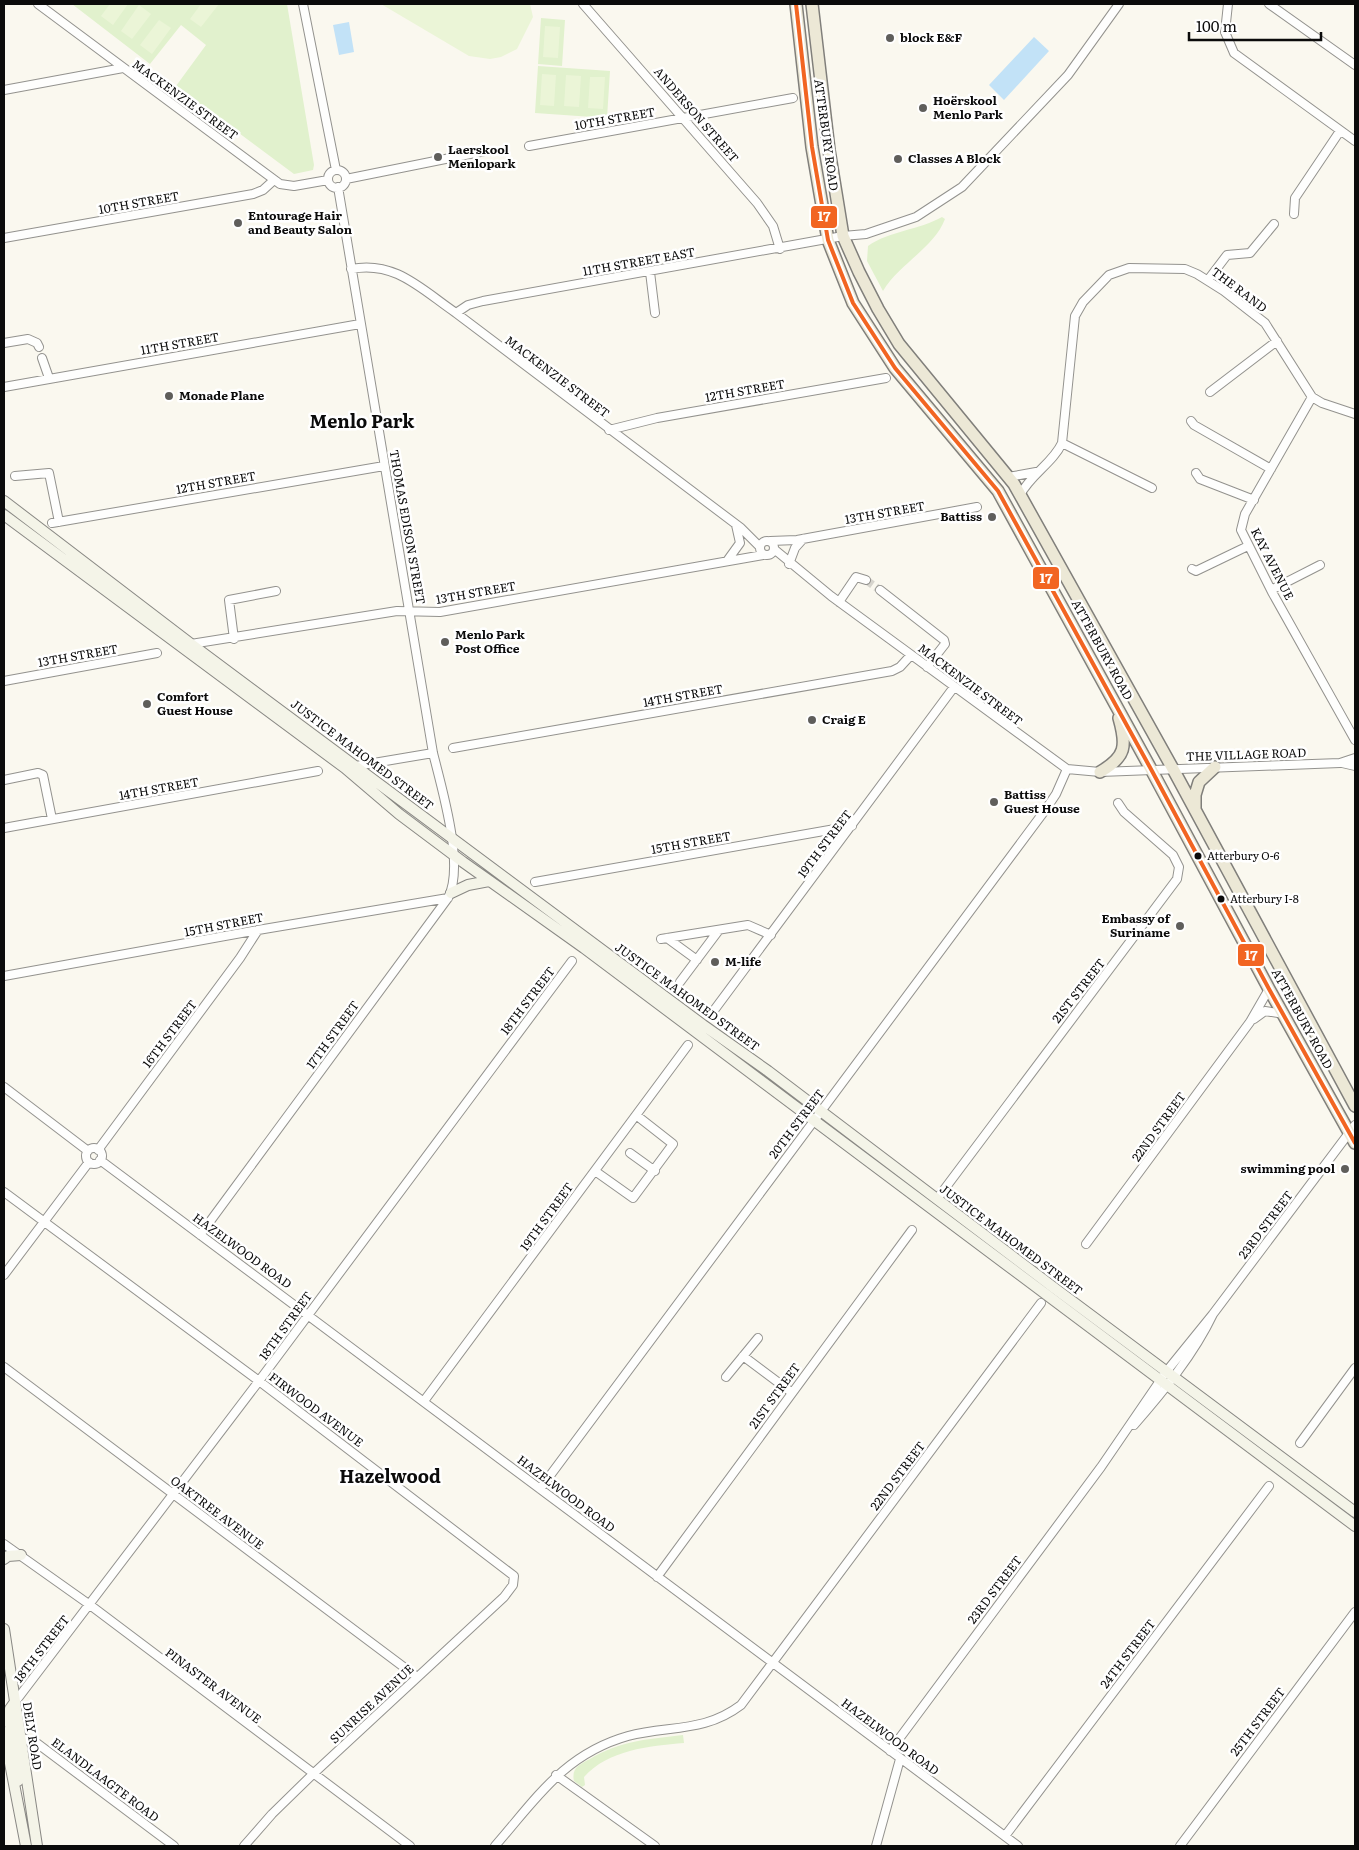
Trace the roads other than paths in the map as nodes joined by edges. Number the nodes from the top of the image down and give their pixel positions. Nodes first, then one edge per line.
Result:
1 (38, 4) edge
2 (302, 4) edge
3 (583, 4) edge
4 (796, 4) edge
5 (812, 4) edge
6 (1119, 4) edge
7 (1228, 4) edge
8 (1269, 4) edge
9 (1355, 65) edge
10 (122, 68) junction
11 (4, 90) edge
12 (793, 98) dead end
13 (682, 118) junction
14 (1340, 131) junction
15 (1355, 141) edge
16 (529, 146) dead end
17 (485, 151) dead end
18 (336, 170) junction
19 (346, 179) junction
20 (274, 180) junction
21 (328, 180) junction
22 (338, 187) junction
23 (1294, 214) dead end
24 (1274, 224) dead end
25 (843, 236) junction
26 (4, 238) edge
27 (828, 240) junction
28 (780, 249) junction
29 (352, 269) junction
30 (650, 272) junction
31 (1208, 280) junction
32 (456, 313) junction
33 (655, 313) dead end
34 (360, 324) junction
35 (1277, 341) junction
36 (4, 343) edge
37 (38, 347) dead end
38 (42, 358) dead end
39 (49, 378) junction
40 (886, 378) dead end
41 (4, 387) edge
42 (1210, 392) dead end
43 (1312, 398) junction
44 (1355, 414) edge
45 (1191, 421) dead end
46 (609, 430) junction
47 (1062, 443) junction
48 (384, 466) junction
49 (1271, 469) junction
50 (1036, 472) junction
51 (1196, 473) dead end
52 (15, 476) dead end
53 (1008, 477) junction
54 (1152, 488) dead end
55 (1020, 494) junction
56 (1254, 500) junction
57 (4, 501) edge
58 (978, 507) dead end
59 (4, 515) edge
60 (739, 527) junction
61 (800, 539) junction
62 (1248, 546) junction
63 (767, 548) junction
64 (731, 560) junction
65 (791, 565) junction
66 (1320, 565) dead end
67 (1192, 569) dead end
68 (866, 580) dead end
69 (880, 590) tunnel mouth
70 (1271, 590) junction
71 (276, 591) dead end
72 (839, 602) junction
73 (411, 612) junction
74 (234, 639) junction
75 (191, 644) junction
76 (157, 653) dead end
77 (911, 655) junction
78 (927, 667) junction
79 (4, 681) edge
80 (954, 687) junction
81 (1111, 694) junction
82 (1355, 740) edge
83 (453, 748) dead end
84 (433, 753) junction
85 (1355, 758) edge
86 (1340, 762) junction
87 (356, 766) junction
88 (1355, 766) edge
89 (1215, 767) junction
90 (1067, 769) junction
91 (1173, 769) junction
92 (1152, 770) junction
93 (318, 771) dead end
94 (1100, 772) junction
95 (4, 780) edge
96 (1118, 803) dead end
97 (1195, 811) junction
98 (52, 819) junction
99 (852, 826) junction
100 (4, 828) edge
101 (453, 839) junction
102 (454, 855) junction
103 (489, 881) junction
104 (534, 882) dead end
105 (450, 895) junction
106 (258, 930) junction
107 (719, 930) junction
108 (771, 935) junction
109 (696, 960) junction
110 (572, 961) dead end
111 (4, 976) edge
112 (680, 982) dead end
113 (1269, 989) junction
114 (712, 1013) dead end
115 (1284, 1014) junction
116 (1250, 1022) junction
117 (688, 1045) dead end
118 (4, 1086) edge
119 (1355, 1106) edge
120 (821, 1111) junction
121 (636, 1115) junction
122 (814, 1120) junction
123 (1352, 1129) edge
124 (1355, 1143) edge
125 (98, 1150) junction
126 (88, 1151) junction
127 (630, 1153) dead end
128 (100, 1160) junction
129 (89, 1162) junction
130 (595, 1170) junction
131 (655, 1171) junction
132 (4, 1192) edge
133 (937, 1199) junction
134 (44, 1222) junction
135 (912, 1230) dead end
136 (200, 1235) junction
137 (1086, 1244) dead end
138 (4, 1275) edge
139 (1041, 1303) dead end
140 (308, 1314) junction
141 (758, 1338) dead end
142 (743, 1356) junction
143 (4, 1367) edge
144 (1355, 1368) edge
145 (1170, 1374) junction
146 (726, 1377) dead end
147 (259, 1381) junction
148 (1163, 1384) junction
149 (791, 1392) junction
150 (424, 1401) junction
151 (1300, 1443) dead end
152 (1269, 1486) dead end
153 (540, 1489) junction
154 (173, 1494) junction
155 (1355, 1512) edge
156 (1355, 1526) edge
157 (4, 1544) edge
158 (21, 1555) junction
159 (4, 1559) edge
160 (658, 1577) junction
161 (515, 1578) joint
162 (90, 1605) junction
163 (1355, 1612) edge
164 (4, 1629) edge
165 (772, 1662) junction
166 (418, 1677) junction
167 (15, 1702) junction
168 (12, 1736) edge
169 (890, 1751) junction
170 (900, 1759) junction
171 (313, 1774) junction
172 (556, 1776) junction
173 (1005, 1836) junction
174 (26, 1846) edge
175 (37, 1846) edge
176 (174, 1846) edge
177 (244, 1846) edge
178 (410, 1846) edge
179 (495, 1846) edge
180 (655, 1846) edge
181 (876, 1846) edge
182 (1018, 1846) edge
183 (1180, 1846) edge

1 - 10 street, MACKENZIE STREET
2 - 18 street
3 - 13 street, ANDERSON STREET
4 - 27 main road, ATTERBURY ROAD
5 - 25 main road, ATTERBURY ROAD
6 - 25 street, 11TH STREET EAST
7 - 14 street
8 - 9 street
10 - 11 street
10 - 20 street, MACKENZIE STREET
12 - 13 street, 10TH STREET
13 - 16 street, 10TH STREET
13 - 28 street, ANDERSON STREET
14 - 15 street
14 - 23 street
17 - 19 street
18 - 19 street
18 - 21 street
19 - 22 street
20 - 21 street, MACKENZIE STREET
20 - 26 street, 10TH STREET
21 - 22 street
22 - 29 street, THOMAS EDISON STREET
24 - 31 street
25 - 27 street, 11TH STREET EAST
25 - 53 main road, ATTERBURY ROAD
27 - 28 street, 11TH STREET EAST
27 - 81 main road, ATTERBURY ROAD
28 - 30 street, 11TH STREET EAST
29 - 32 street, MACKENZIE STREET
29 - 34 street, THOMAS EDISON STREET
30 - 32 street, 11TH STREET EAST
30 - 33 street
31 - 35 street, THE RAND
31 - 47 street, THE RAND
32 - 46 street, MACKENZIE STREET
34 - 39 street, 11TH STREET
34 - 48 street, THOMAS EDISON STREET
35 - 42 street
35 - 43 street, THE RAND
36 - 37 street
38 - 39 street
39 - 41 street, 11TH STREET
40 - 46 street, 12TH STREET
43 - 44 street
43 - 49 street, KAY AVENUE
45 - 49 street
46 - 60 street, MACKENZIE STREET
47 - 50 street
47 - 54 street
48 - 52 street, 12TH STREET
48 - 73 street, THOMAS EDISON STREET
49 - 56 street, KAY AVENUE
50 - 53 street
50 - 55 street
51 - 56 street
53 - 55 main road, ATTERBURY ROAD
55 - 91 main road, ATTERBURY ROAD
56 - 62 street, KAY AVENUE
57 - 75 main road, JUSTICE MAHOMED STREET
58 - 61 street, 13TH STREET
59 - 102 main road, JUSTICE MAHOMED STREET
60 - 63 street, MACKENZIE STREET
60 - 64 street
61 - 63 street, 13TH STREET
61 - 65 street
62 - 67 street
62 - 70 street, KAY AVENUE
63 - 64 street, 13TH STREET
63 - 65 street, MACKENZIE STREET
64 - 73 street, 13TH STREET
65 - 72 street, MACKENZIE STREET
66 - 70 street
68 - 72 street
69 - 78 street
70 - 82 street, KAY AVENUE
71 - 74 street
72 - 77 street, MACKENZIE STREET
73 - 74 street, 13TH STREET
73 - 84 street, THOMAS EDISON STREET
74 - 75 street, 13TH STREET
75 - 87 main road, JUSTICE MAHOMED STREET
76 - 79 street, 13TH STREET
77 - 78 street, MACKENZIE STREET
77 - 83 street, 14TH STREET
78 - 80 street, MACKENZIE STREET
80 - 90 street, MACKENZIE STREET
80 - 99 street, 19TH STREET
81 - 92 main road, ATTERBURY ROAD
81 - 94 main road
84 - 87 street
84 - 101 street, THOMAS EDISON STREET
85 - 86 street
86 - 88 street
86 - 89 street, THE VILLAGE ROAD
87 - 101 main road, JUSTICE MAHOMED STREET
89 - 91 street, THE VILLAGE ROAD
89 - 97 main road
90 - 94 street
90 - 120 street, 20TH STREET
91 - 92 street, THE VILLAGE ROAD
91 - 97 main road, ATTERBURY ROAD
92 - 94 street
92 - 113 main road, ATTERBURY ROAD
93 - 98 street, 14TH STREET
95 - 98 street
96 - 133 street, 21ST STREET
97 - 119 main road, ATTERBURY ROAD
98 - 100 street, 14TH STREET
99 - 104 street, 15TH STREET
99 - 108 street, 19TH STREET
101 - 102 street, 17TH STREET
101 - 120 main road, JUSTICE MAHOMED STREET
102 - 103 main road, JUSTICE MAHOMED STREET
102 - 105 street, 17TH STREET
103 - 105 main road
103 - 122 main road, JUSTICE MAHOMED STREET
105 - 106 street, 15TH STREET
105 - 136 street, 17TH STREET
106 - 111 street, 15TH STREET
106 - 125 street, 16TH STREET
107 - 108 street
107 - 109 street
107 - 109 street
108 - 114 street, 19TH STREET
109 - 112 street
110 - 140 street, 18TH STREET
113 - 115 main road, ATTERBURY ROAD
113 - 116 street, 22ND STREET
115 - 116 street, 22ND STREET
115 - 123 main road, ATTERBURY ROAD
116 - 137 street, 22ND STREET
117 - 121 street, 19TH STREET
118 - 126 street
120 - 122 street, 20TH STREET
120 - 133 main road, JUSTICE MAHOMED STREET
121 - 130 street, 19TH STREET
121 - 131 street
122 - 148 main road, JUSTICE MAHOMED STREET
122 - 153 street, 20TH STREET
123 - 124 main road, ATTERBURY ROAD
123 - 145 street, 23RD STREET
125 - 126 street
125 - 128 street
126 - 129 street
127 - 131 street
128 - 129 street
128 - 136 street, HAZELWOOD ROAD
129 - 134 street
130 - 131 street
130 - 150 street, 19TH STREET
132 - 134 street, FIRWOOD AVENUE
133 - 145 main road, JUSTICE MAHOMED STREET
134 - 138 street
134 - 147 street, FIRWOOD AVENUE
135 - 149 street, 21ST STREET
136 - 140 street, HAZELWOOD ROAD
139 - 165 street, 22ND STREET
140 - 147 street, 18TH STREET
140 - 150 street, HAZELWOOD ROAD
141 - 142 street
142 - 146 street
142 - 149 street
143 - 154 street, OAKTREE AVENUE
144 - 151 street
145 - 148 street, 23RD STREET
145 - 155 main road, JUSTICE MAHOMED STREET
147 - 154 street, 18TH STREET
147 - 161 street, FIRWOOD AVENUE
148 - 156 main road, JUSTICE MAHOMED STREET
148 - 169 street, 23RD STREET
149 - 160 street, 21ST STREET
150 - 153 street, HAZELWOOD ROAD
152 - 173 street, 24TH STREET
153 - 160 street, HAZELWOOD ROAD
154 - 162 street, 18TH STREET
154 - 166 street, OAKTREE AVENUE
157 - 158 street, PINASTER AVENUE
158 - 159 main road
158 - 162 street, PINASTER AVENUE
160 - 165 street, HAZELWOOD ROAD
161 - 166 street, SUNRISE AVENUE
162 - 167 street, 18TH STREET
162 - 171 street, PINASTER AVENUE
163 - 183 street, 25TH STREET
164 - 167 main road, DELY ROAD
165 - 169 street, HAZELWOOD ROAD
165 - 172 street, 22ND STREET
166 - 171 street, SUNRISE AVENUE
167 - 168 main road, DELY ROAD
168 - 174 main road
168 - 175 main road, DELY ROAD
168 - 176 street, ELANDLAAGTE ROAD
169 - 170 street, HAZELWOOD ROAD
170 - 173 street, HAZELWOOD ROAD
170 - 181 street
171 - 177 street, SUNRISE AVENUE
171 - 178 street, PINASTER AVENUE
172 - 179 street, 22ND STREET
172 - 180 street
173 - 182 street, HAZELWOOD ROAD

